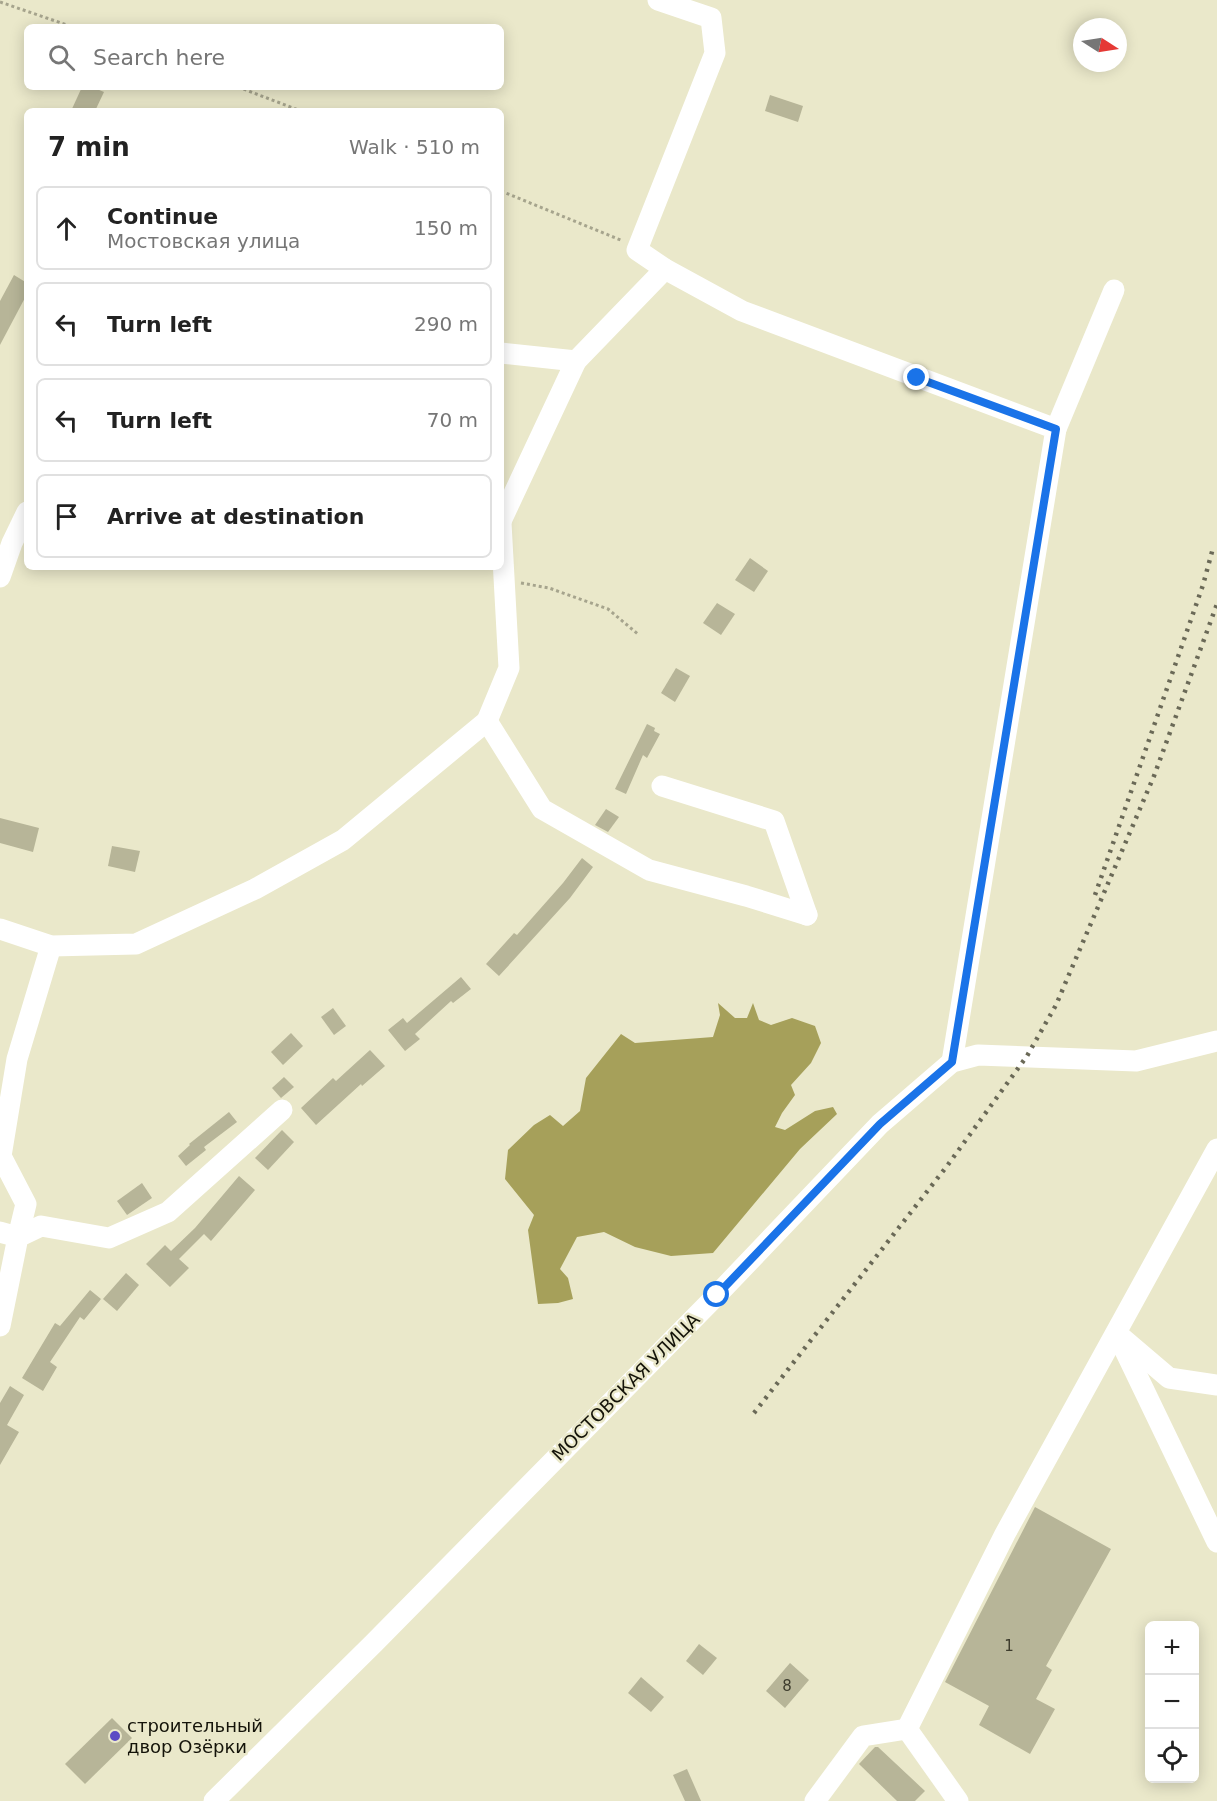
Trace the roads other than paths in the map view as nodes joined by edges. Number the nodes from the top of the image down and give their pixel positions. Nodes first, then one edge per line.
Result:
1 (658, 0) edge
2 (665, 269) junction
3 (1114, 291) dead end
4 (504, 353) edge
5 (576, 361) junction
6 (1056, 429) junction
7 (504, 516) edge
8 (24, 518) edge
9 (503, 570) edge
10 (0, 577) edge
11 (487, 721) junction
12 (662, 786) dead end
13 (0, 929) edge
14 (51, 946) junction
15 (1217, 1041) edge
16 (952, 1062) junction
17 (282, 1110) dead end
18 (1215, 1158) edge
19 (9, 1234) edge
20 (0, 1326) edge
21 (1117, 1334) junction
22 (1217, 1385) edge
23 (1217, 1542) edge
24 (907, 1729) junction
25 (213, 1801) edge
26 (815, 1801) edge
27 (958, 1801) edge

1 - 2 street
2 - 5 street
2 - 6 street
3 - 6 street
4 - 5 street
5 - 7 street
6 - 16 street
8 - 10 street
9 - 11 street
11 - 12 street
11 - 14 street
13 - 14 street
14 - 19 street
15 - 16 street, МОСТОВСКАЯ УЛИЦА
16 - 25 street, МОСТОВСКАЯ УЛИЦА
17 - 19 street
18 - 21 street
19 - 20 street
21 - 22 street
21 - 23 street
21 - 24 street
24 - 26 street
24 - 27 street

